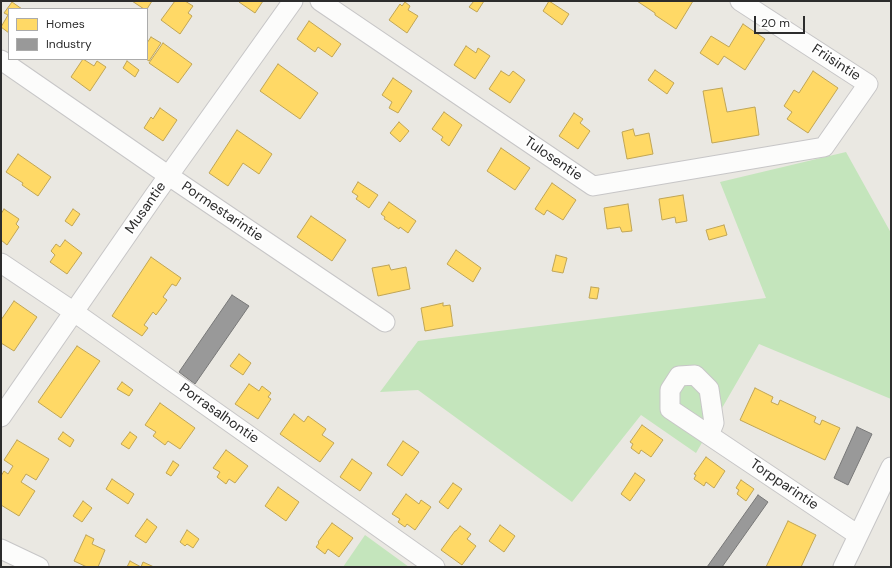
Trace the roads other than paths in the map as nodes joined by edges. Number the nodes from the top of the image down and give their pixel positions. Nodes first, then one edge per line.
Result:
1 (293, 1) edge
2 (320, 1) edge
3 (740, 1) edge
4 (1, 60) edge
5 (824, 147) joint
6 (169, 176) junction
7 (1, 263) edge
8 (74, 312) junction
9 (385, 322) dead end
10 (1, 417) edge
11 (709, 435) dead end
12 (891, 467) edge
13 (858, 535) junction
14 (1, 549) edge
15 (39, 567) edge
16 (435, 567) edge
17 (843, 567) edge

1 - 6 street, Musantie
2 - 5 street, Tulosentie
3 - 5 street, Friisintie
4 - 6 street, Pormestarintie
6 - 8 street, Musantie
6 - 9 street, Pormestarintie
7 - 8 street, Porrasalhontie
8 - 10 street, Musantie
8 - 16 street, Porrasalhontie
11 - 13 street, Torpparintie
12 - 13 street
13 - 17 street
14 - 15 street

